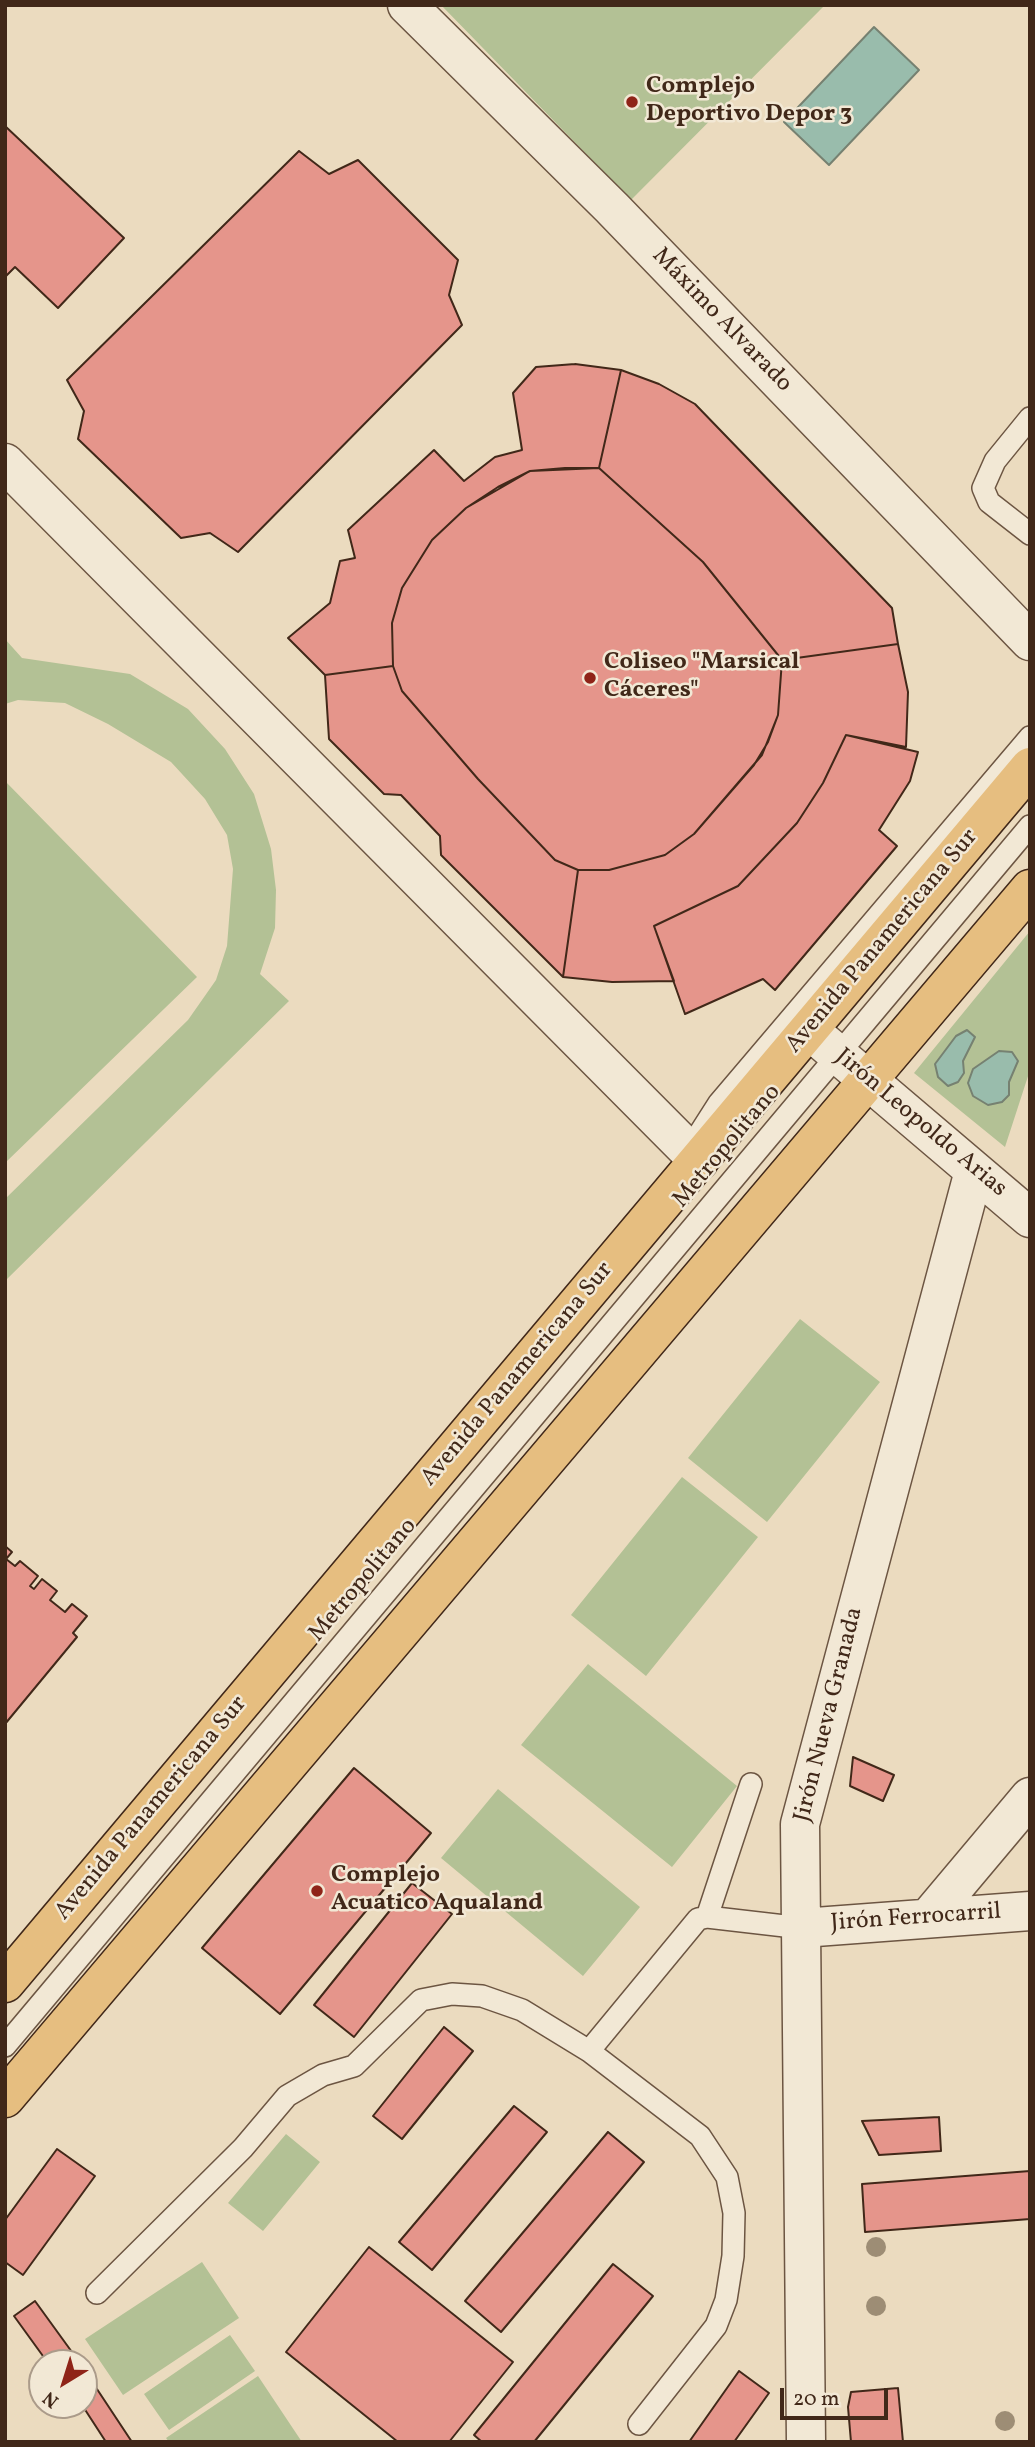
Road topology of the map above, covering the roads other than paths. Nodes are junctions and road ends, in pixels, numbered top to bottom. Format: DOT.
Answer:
graph roads {
  1 [pos="407,5"];
  2 [pos="1030,418"];
  3 [pos="5,463"];
  4 [pos="1030,534"];
  5 [pos="1030,641"];
  6 [pos="1030,737"];
  7 [pos="1030,767"];
  8 [pos="1030,826"];
  9 [pos="1030,889"];
  10 [pos="809,1031"];
  11 [pos="853,1068"];
  12 [pos="693,1156"];
  13 [pos="974,1171"];
  14 [pos="1030,1218"];
  15 [pos="751,1784"];
  16 [pos="1030,1797"];
  17 [pos="1030,1911"];
  18 [pos="930,1916"];
  19 [pos="707,1917"];
  20 [pos="802,1928"];
  21 [pos="5,1983"];
  22 [pos="5,2046"];
  23 [pos="589,2051"];
  24 [pos="5,2098"];
  25 [pos="97,2293"];
  26 [pos="639,2424"];
  27 [pos="806,2442"];
  1 -- 5 [label="street, Máximo Alvarado"];
  2 -- 4 [label="lane"];
  3 -- 12 [label="street"];
  6 -- 12 [label="lane"];
  7 -- 10 [label="main road, Avenida Panamericana Sur"];
  8 -- 11 [label="lane, Metropolitano"];
  9 -- 11 [label="main road"];
  10 -- 11 [label="street, Jirón Leopoldo Arias"];
  10 -- 12 [label="main road, Avenida Panamericana Sur"];
  11 -- 13 [label="street, Jirón Leopoldo Arias"];
  11 -- 22 [label="lane, Metropolitano"];
  11 -- 24 [label="main road"];
  12 -- 21 [label="main road, Avenida Panamericana Sur"];
  13 -- 14 [label="street, Jirón Leopoldo Arias"];
  13 -- 20 [label="street, Jirón Nueva Granada"];
  15 -- 19 [label="lane"];
  16 -- 18 [label="street"];
  17 -- 18 [label="street, Jirón Ferrocarril"];
  18 -- 20 [label="street, Jirón Ferrocarril"];
  19 -- 20 [label="lane"];
  19 -- 23 [label="lane"];
  20 -- 27 [label="street, Jirón Nueva Granada"];
  23 -- 25 [label="lane"];
  23 -- 26 [label="lane"];
}
